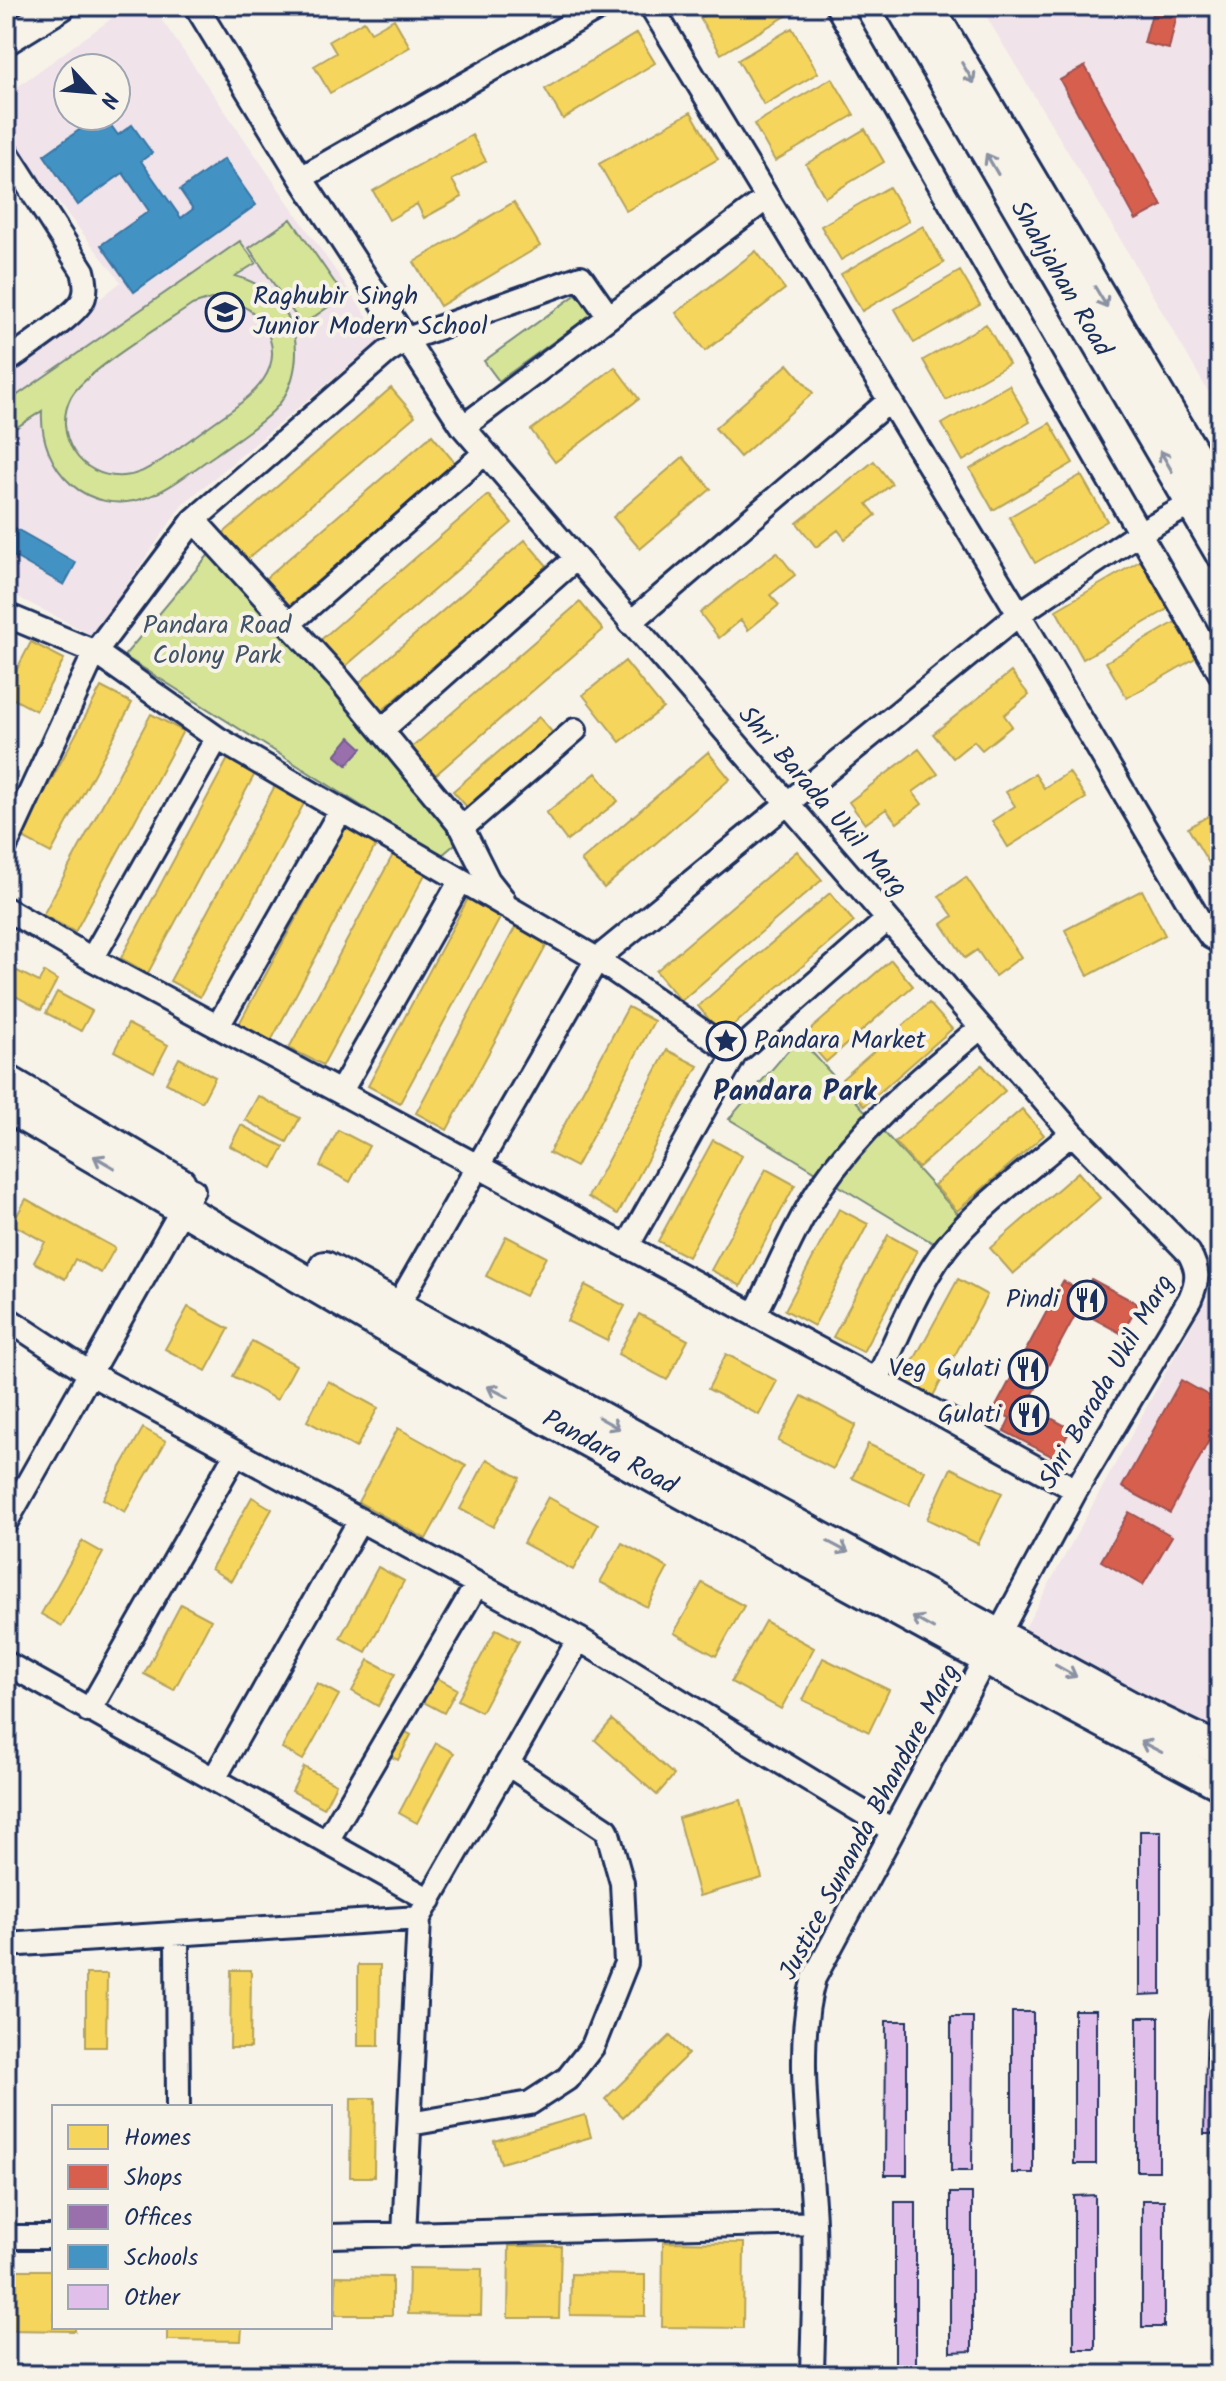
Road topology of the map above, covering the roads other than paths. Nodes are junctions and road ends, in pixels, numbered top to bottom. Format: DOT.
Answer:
graph roads {
  1 [pos="61,6"];
  2 [pos="196,6"];
  3 [pos="602,6"];
  4 [pos="651,6"];
  5 [pos="837,6"];
  6 [pos="901,6"];
  7 [pos="928,6"];
  8 [pos="6,40"];
  9 [pos="6,151"];
  10 [pos="301,178"];
  11 [pos="767,198"];
  12 [pos="609,317"];
  13 [pos="407,339"];
  14 [pos="6,362"];
  15 [pos="889,401"];
  16 [pos="463,427"];
  17 [pos="485,453"];
  18 [pos="1206,501"];
  19 [pos="194,520"];
  20 [pos="1139,533"];
  21 [pos="1220,552"];
  22 [pos="575,559"];
  23 [pos="1019,614"];
  24 [pos="6,615"];
  25 [pos="290,623"];
  26 [pos="630,623"];
  27 [pos="95,652"];
  28 [pos="1220,673"];
  29 [pos="382,730"];
  30 [pos="575,730"];
  31 [pos="217,738"];
  32 [pos="785,802"];
  33 [pos="341,810"];
  34 [pos="481,812"];
  35 [pos="462,828"];
  36 [pos="6,845"];
  37 [pos="461,880"];
  38 [pos="488,880"];
  39 [pos="6,909"];
  40 [pos="511,909"];
  41 [pos="887,920"];
  42 [pos="1220,942"];
  43 [pos="92,959"];
  44 [pos="597,959"];
  45 [pos="218,1026"];
  46 [pos="980,1028"];
  47 [pos="735,1054"];
  48 [pos="6,1080"];
  49 [pos="341,1091"];
  50 [pos="6,1106"];
  51 [pos="1072,1133"];
  52 [pos="478,1164"];
  53 [pos="188,1199"];
  54 [pos="628,1245"];
  55 [pos="397,1307"];
  56 [pos="755,1314"];
  57 [pos="6,1318"];
  58 [pos="91,1374"];
  59 [pos="877,1380"];
  60 [pos="236,1453"];
  61 [pos="1076,1490"];
  62 [pos="360,1520"];
  63 [pos="6,1522"];
  64 [pos="477,1584"];
  65 [pos="579,1639"];
  66 [pos="994,1647"];
  67 [pos="6,1663"];
  68 [pos="89,1711"];
  69 [pos="1220,1750"];
  70 [pos="509,1765"];
  71 [pos="214,1779"];
  72 [pos="1220,1784"];
  73 [pos="892,1830"];
  74 [pos="327,1841"];
  75 [pos="425,1909"];
  76 [pos="177,1934"];
  77 [pos="6,1945"];
  78 [pos="178,2105"];
  79 [pos="410,2124"];
  80 [pos="814,2223"];
  81 [pos="332,2236"];
  82 [pos="404,2236"];
  83 [pos="6,2237"];
  84 [pos="52,2237"];
  85 [pos="812,2375"];
  1 -- 8 [label="street"];
  2 -- 10 [label="street, Shri Barada Ukil Marg"];
  3 -- 10 [label="street"];
  4 -- 11 [label="street"];
  5 -- 20 [label="street"];
  18 -- 6 [label="main road, Shahjahan Road, one-way"];
  7 -- 18 [label="main road, Shahjahan Road, one-way"];
  9 -- 14 [label="street"];
  10 -- 13 [label="street, Shri Barada Ukil Marg"];
  11 -- 12 [label="street"];
  11 -- 15 [label="street"];
  12 -- 13 [label="street"];
  12 -- 16 [label="street"];
  13 -- 16 [label="street, Shri Barada Ukil Marg"];
  13 -- 19 [label="street"];
  15 -- 23 [label="street"];
  15 -- 26 [label="street"];
  16 -- 17 [label="street, Shri Barada Ukil Marg"];
  17 -- 22 [label="street, Shri Barada Ukil Marg"];
  17 -- 25 [label="street"];
  18 -- 20 [label="street"];
  18 -- 21 [label="main road, Shahjahan Road"];
  19 -- 25 [label="street"];
  19 -- 27 [label="street"];
  20 -- 23 [label="street"];
  20 -- 28 [label="street"];
  22 -- 26 [label="street, Shri Barada Ukil Marg"];
  22 -- 29 [label="street"];
  23 -- 32 [label="street"];
  23 -- 42 [label="street"];
  24 -- 27 [label="street"];
  25 -- 29 [label="street"];
  26 -- 32 [label="street, Shri Barada Ukil Marg"];
  27 -- 31 [label="street"];
  27 -- 36 [label="street"];
  29 -- 35 [label="street"];
  30 -- 34 [label="street"];
  31 -- 33 [label="street"];
  31 -- 43 [label="street"];
  32 -- 41 [label="street, Shri Barada Ukil Marg"];
  32 -- 44 [label="street"];
  33 -- 37 [label="street"];
  33 -- 45 [label="street"];
  34 -- 35 [label="street"];
  34 -- 38 [label="street"];
  35 -- 38 [label="street"];
  37 -- 40 [label="street"];
  37 -- 49 [label="street"];
  38 -- 40 [label="street"];
  39 -- 43 [label="street"];
  40 -- 44 [label="street"];
  41 -- 46 [label="street, Shri Barada Ukil Marg"];
  41 -- 47 [label="street"];
  43 -- 45 [label="street"];
  44 -- 47 [label="street"];
  44 -- 52 [label="street"];
  45 -- 49 [label="street"];
  46 -- 51 [label="street, Shri Barada Ukil Marg"];
  46 -- 56 [label="street"];
  47 -- 54 [label="street"];
  48 -- 53 [label="main road, Pandara Road"];
  49 -- 52 [label="street"];
  53 -- 50 [label="main road, Pandara Road, one-way"];
  51 -- 59 [label="street"];
  51 -- 61 [label="street, Shri Barada Ukil Marg"];
  52 -- 54 [label="street"];
  52 -- 55 [label="street"];
  53 -- 55 [label="main road, Pandara Road"];
  53 -- 58 [label="street"];
  66 -- 53 [label="main road, Pandara Road, one-way"];
  54 -- 56 [label="street"];
  55 -- 66 [label="main road, Pandara Road, one-way"];
  56 -- 59 [label="street"];
  57 -- 58 [label="street"];
  58 -- 60 [label="street"];
  58 -- 63 [label="street"];
  59 -- 61 [label="street"];
  60 -- 62 [label="street"];
  60 -- 68 [label="street"];
  61 -- 66 [label="street, Shri Barada Ukil Marg"];
  62 -- 64 [label="street"];
  62 -- 71 [label="street"];
  64 -- 65 [label="street"];
  64 -- 74 [label="street"];
  65 -- 70 [label="street"];
  65 -- 73 [label="street"];
  66 -- 69 [label="main road, Pandara Road, one-way"];
  72 -- 66 [label="main road, Pandara Road, one-way"];
  66 -- 73 [label="street, Justice Sunanda Bhandare Marg"];
  67 -- 68 [label="street"];
  68 -- 71 [label="street"];
  70 -- 75 [label="street"];
  70 -- 79 [label="street"];
  71 -- 74 [label="street"];
  73 -- 80 [label="street, Justice Sunanda Bhandare Marg"];
  74 -- 75 [label="street"];
  75 -- 76 [label="street"];
  75 -- 79 [label="street"];
  76 -- 77 [label="street"];
  76 -- 78 [label="street"];
  79 -- 82 [label="street"];
  80 -- 82 [label="street"];
  80 -- 85 [label="street, Justice Sunanda Bhandare Marg"];
  81 -- 82 [label="street"];
  83 -- 84 [label="street"];
}
